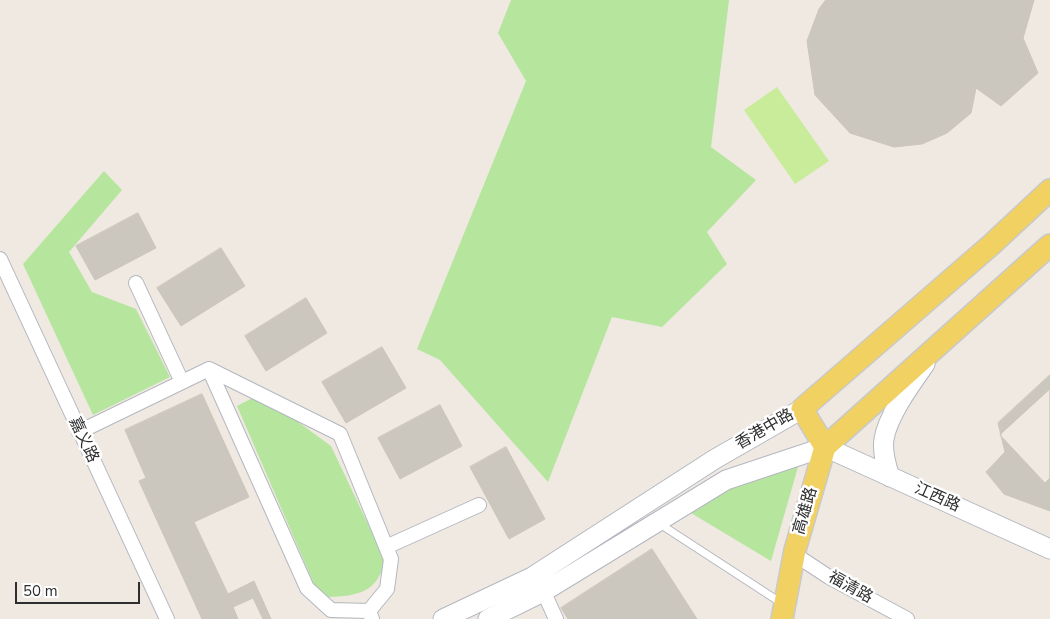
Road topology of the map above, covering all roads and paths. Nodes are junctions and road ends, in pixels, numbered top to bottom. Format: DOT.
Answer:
graph roads {
  1 [pos="1050,190"];
  2 [pos="1050,245"];
  3 [pos="0,259"];
  4 [pos="136,283"];
  5 [pos="934,350"];
  6 [pos="209,369"];
  7 [pos="182,382"];
  8 [pos="802,409"];
  9 [pos="79,432"];
  10 [pos="825,447"];
  11 [pos="890,477"];
  12 [pos="479,505"];
  13 [pos="657,522"];
  14 [pos="386,547"];
  15 [pos="1050,549"];
  16 [pos="794,554"];
  17 [pos="536,574"];
  18 [pos="543,592"];
  19 [pos="783,612"];
  20 [pos="370,615"];
  21 [pos="167,619"];
  22 [pos="443,619"];
  23 [pos="488,619"];
  24 [pos="556,619"];
  25 [pos="907,619"];
  1 -- 8 [label="main road, 香港中路"];
  2 -- 5 [label="main road, 香港中路"];
  3 -- 9 [label="street, 嘉义路"];
  4 -- 7 [label="street"];
  5 -- 10 [label="main road, 香港中路"];
  5 -- 11 [label="main road"];
  6 -- 7 [label="street"];
  6 -- 14 [label="street"];
  6 -- 20 [label="street"];
  7 -- 9 [label="street"];
  8 -- 10 [label="main road"];
  8 -- 17 [label="main road, 香港中路"];
  9 -- 21 [label="street, 嘉义路"];
  10 -- 11 [label="main road, 江西路"];
  10 -- 13 [label="main road, 香港中路"];
  10 -- 16 [label="main road, 高雄路"];
  11 -- 15 [label="main road, 江西路"];
  12 -- 14 [label="street"];
  13 -- 18 [label="main road, 香港中路"];
  13 -- 19 [label="lane"];
  14 -- 20 [label="street"];
  16 -- 19 [label="main road, 高雄路"];
  16 -- 25 [label="street, 福清路"];
  17 -- 18 [label="street"];
  17 -- 22 [label="main road, 香港中路"];
  18 -- 23 [label="main road, 香港中路"];
  18 -- 24 [label="street"];
}
